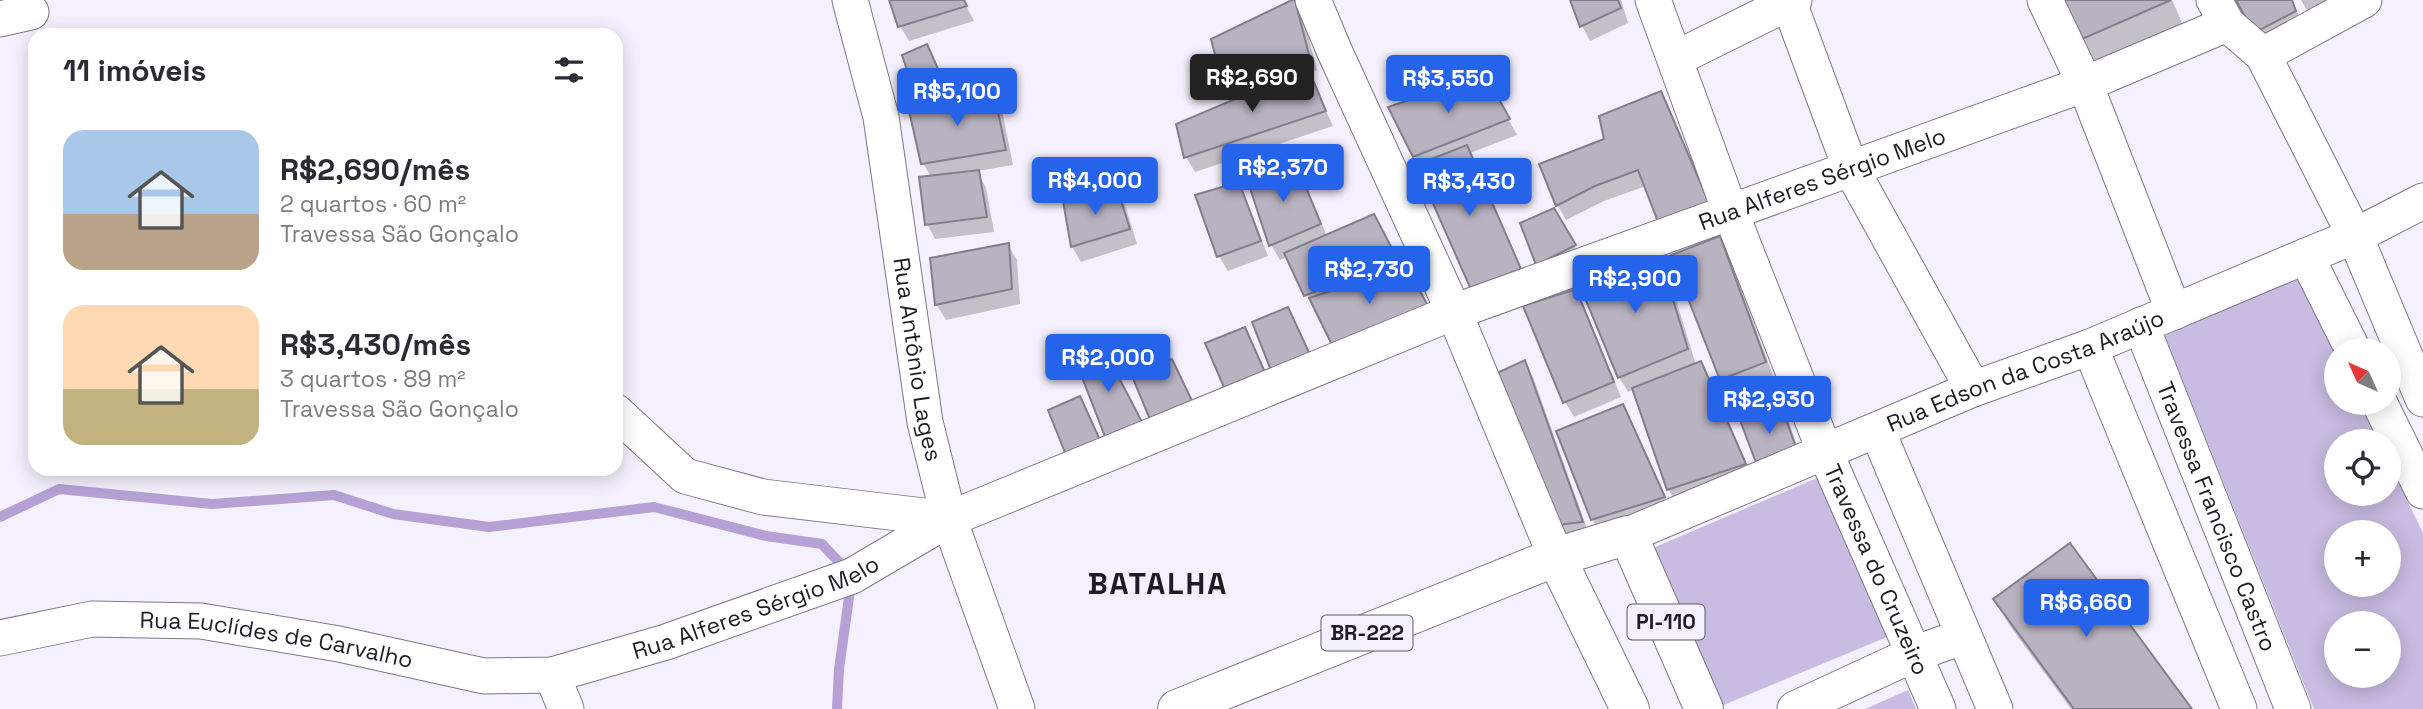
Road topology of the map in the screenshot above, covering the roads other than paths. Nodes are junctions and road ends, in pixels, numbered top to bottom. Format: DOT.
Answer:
graph roads {
  1 [pos="850,0"];
  2 [pos="1313,0"];
  3 [pos="1653,0"];
  4 [pos="2045,0"];
  5 [pos="2364,0"];
  6 [pos="1790,1"];
  7 [pos="2220,12"];
  8 [pos="2263,55"];
  9 [pos="1675,59"];
  10 [pos="2085,84"];
  11 [pos="1850,167"];
  12 [pos="2423,201"];
  13 [pos="1730,211"];
  14 [pos="2355,236"];
  15 [pos="2306,256"];
  16 [pos="1454,312"];
  17 [pos="2174,312"];
  18 [pos="2141,325"];
  19 [pos="2347,338"];
  20 [pos="2091,347"];
  21 [pos="1973,389"];
  22 [pos="2423,399"];
  23 [pos="2385,415"];
  24 [pos="623,418"];
  25 [pos="1877,430"];
  26 [pos="1825,452"];
  27 [pos="2423,491"];
  28 [pos="949,519"];
  29 [pos="1628,535"];
  30 [pos="1556,557"];
  31 [pos="1964,636"];
  32 [pos="0,638"];
  33 [pos="1914,654"];
  34 [pos="552,675"];
  35 [pos="566,709"];
  36 [pos="1017,709"];
  37 [pos="1177,709"];
  38 [pos="1630,709"];
  39 [pos="1704,709"];
  40 [pos="1795,709"];
  41 [pos="1938,709"];
  42 [pos="1995,709"];
  43 [pos="2239,709"];
  44 [pos="2293,709"];
  1 -- 28 [label="street, Rua Antônio Lages"];
  2 -- 16 [label="street"];
  3 -- 9 [label="street, Travessa do Cruzeiro"];
  4 -- 10 [label="street"];
  5 -- 8 [label="street"];
  6 -- 9 [label="street"];
  6 -- 11 [label="street"];
  7 -- 8 [label="street"];
  7 -- 10 [label="street, Rua Alferes Sérgio Melo"];
  8 -- 14 [label="street"];
  9 -- 13 [label="street, Travessa do Cruzeiro"];
  10 -- 11 [label="street, Rua Alferes Sérgio Melo"];
  10 -- 17 [label="street"];
  11 -- 13 [label="street, Rua Alferes Sérgio Melo"];
  11 -- 21 [label="street"];
  12 -- 14 [label="street, Rua Edson da Costa Araújo"];
  13 -- 16 [label="street, Rua Alferes Sérgio Melo"];
  13 -- 26 [label="street, Travessa do Cruzeiro"];
  14 -- 15 [label="street, Rua Edson da Costa Araújo"];
  14 -- 22 [label="street"];
  15 -- 17 [label="street, Rua Edson da Costa Araújo"];
  15 -- 19 [label="street"];
  16 -- 28 [label="street, Rua Alferes Sérgio Melo"];
  16 -- 30 [label="street"];
  17 -- 18 [label="street, Rua Edson da Costa Araújo"];
  18 -- 20 [label="street, Rua Edson da Costa Araújo"];
  18 -- 44 [label="street, Travessa Francisco Castro"];
  20 -- 21 [label="street, Rua Edson da Costa Araújo"];
  20 -- 43 [label="street"];
  21 -- 25 [label="street, Rua Edson da Costa Araújo"];
  23 -- 27 [label="street"];
  24 -- 28 [label="street, Rua Alferes Sérgio Melo"];
  25 -- 26 [label="street, Rua Edson da Costa Araújo"];
  25 -- 31 [label="street"];
  26 -- 29 [label="street, Rua Edson da Costa Araújo"];
  26 -- 33 [label="street, Travessa do Cruzeiro"];
  28 -- 34 [label="street, Rua Alferes Sérgio Melo"];
  28 -- 36 [label="street, Rua Antônio Lages"];
  29 -- 30 [label="main road, BR-222"];
  29 -- 39 [label="main road, PI-110"];
  30 -- 37 [label="main road, BR-222"];
  30 -- 38 [label="main road, PI-110"];
  31 -- 33 [label="street"];
  31 -- 42 [label="street"];
  32 -- 34 [label="street, Rua Euclídes de Carvalho"];
  33 -- 40 [label="street"];
  33 -- 41 [label="street, Travessa do Cruzeiro"];
  34 -- 35 [label="street"];
}
